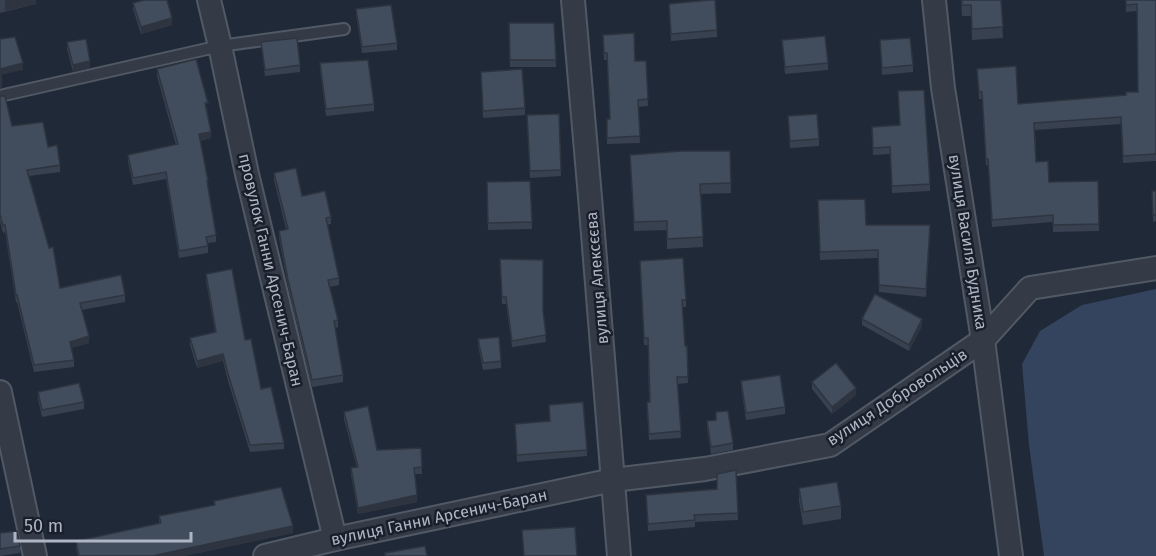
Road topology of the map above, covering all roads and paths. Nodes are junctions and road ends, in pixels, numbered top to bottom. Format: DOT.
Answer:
graph roads {
  1 [pos="209,0"];
  2 [pos="573,0"];
  3 [pos="934,0"];
  4 [pos="344,29"];
  5 [pos="220,46"];
  6 [pos="0,96"];
  7 [pos="1156,268"];
  8 [pos="983,340"];
  9 [pos="0,392"];
  10 [pos="613,480"];
  11 [pos="335,539"];
  12 [pos="35,556"];
  13 [pos="265,556"];
  14 [pos="619,556"];
  15 [pos="1011,556"];
  1 -- 5 [label="street, провулок Ганни Арсенич-Баран"];
  2 -- 10 [label="street, вулиця Алексєєва"];
  3 -- 8 [label="street, вулиця Василя Будника"];
  4 -- 5 [label="lane"];
  5 -- 6 [label="lane"];
  5 -- 11 [label="street, провулок Ганни Арсенич-Баран"];
  7 -- 8 [label="street, вулиця Добровольців"];
  8 -- 10 [label="street, вулиця Добровольців"];
  8 -- 15 [label="street, вулиця Василя Будника"];
  9 -- 12 [label="street"];
  10 -- 11 [label="street, вулиця Ганни Арсенич-Баран"];
  10 -- 14 [label="street, вулиця Алексєєва"];
  11 -- 13 [label="street, вулиця Ганни Арсенич-Баран"];
}
